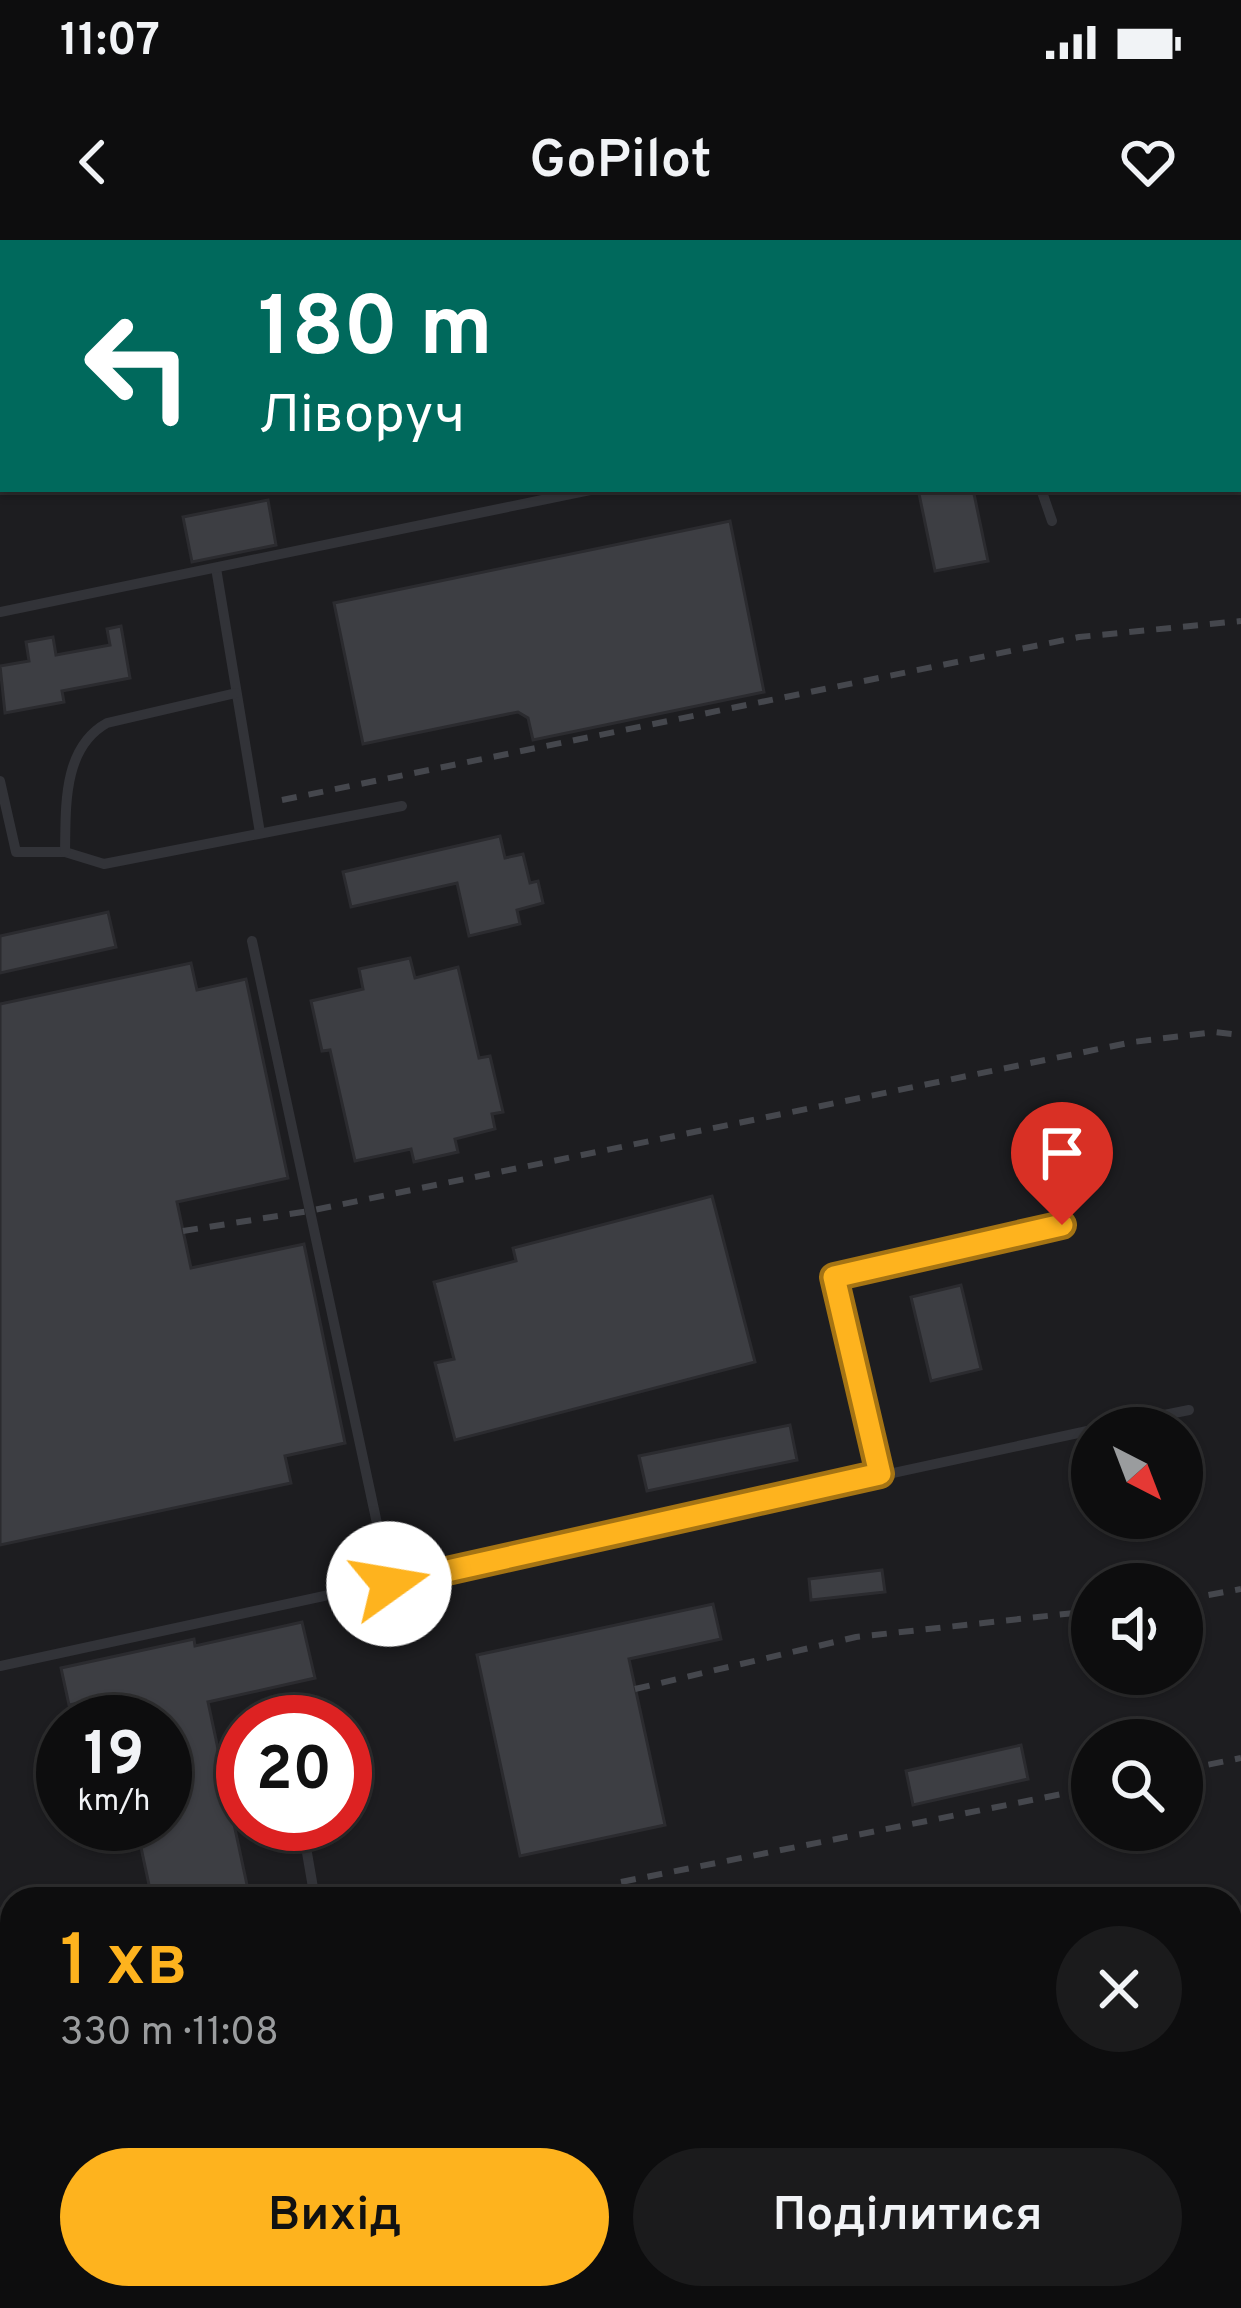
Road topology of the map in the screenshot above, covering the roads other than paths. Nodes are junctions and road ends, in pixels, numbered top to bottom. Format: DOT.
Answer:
graph roads {
  1 [pos="581,492"];
  2 [pos="1042,492"];
  3 [pos="1052,521"];
  4 [pos="216,568"];
  5 [pos="0,612"];
  6 [pos="236,693"];
  7 [pos="0,781"];
  8 [pos="403,806"];
  9 [pos="260,833"];
  10 [pos="65,852"];
  11 [pos="251,941"];
  12 [pos="1062,1225"];
  13 [pos="1071,1434"];
  14 [pos="880,1474"];
  15 [pos="389,1584"];
  16 [pos="0,1666"];
  17 [pos="307,1851"];
  18 [pos="313,1887"];
  1 -- 4 [label="lane"];
  2 -- 3 [label="lane"];
  4 -- 5 [label="lane"];
  4 -- 6 [label="lane"];
  6 -- 9 [label="lane"];
  6 -- 10 [label="lane"];
  7 -- 10 [label="lane"];
  8 -- 9 [label="lane"];
  9 -- 10 [label="lane"];
  11 -- 15 [label="lane"];
  12 -- 14 [label="lane"];
  13 -- 14 [label="lane"];
  14 -- 15 [label="lane"];
  15 -- 16 [label="lane"];
  17 -- 18 [label="lane"];
}
